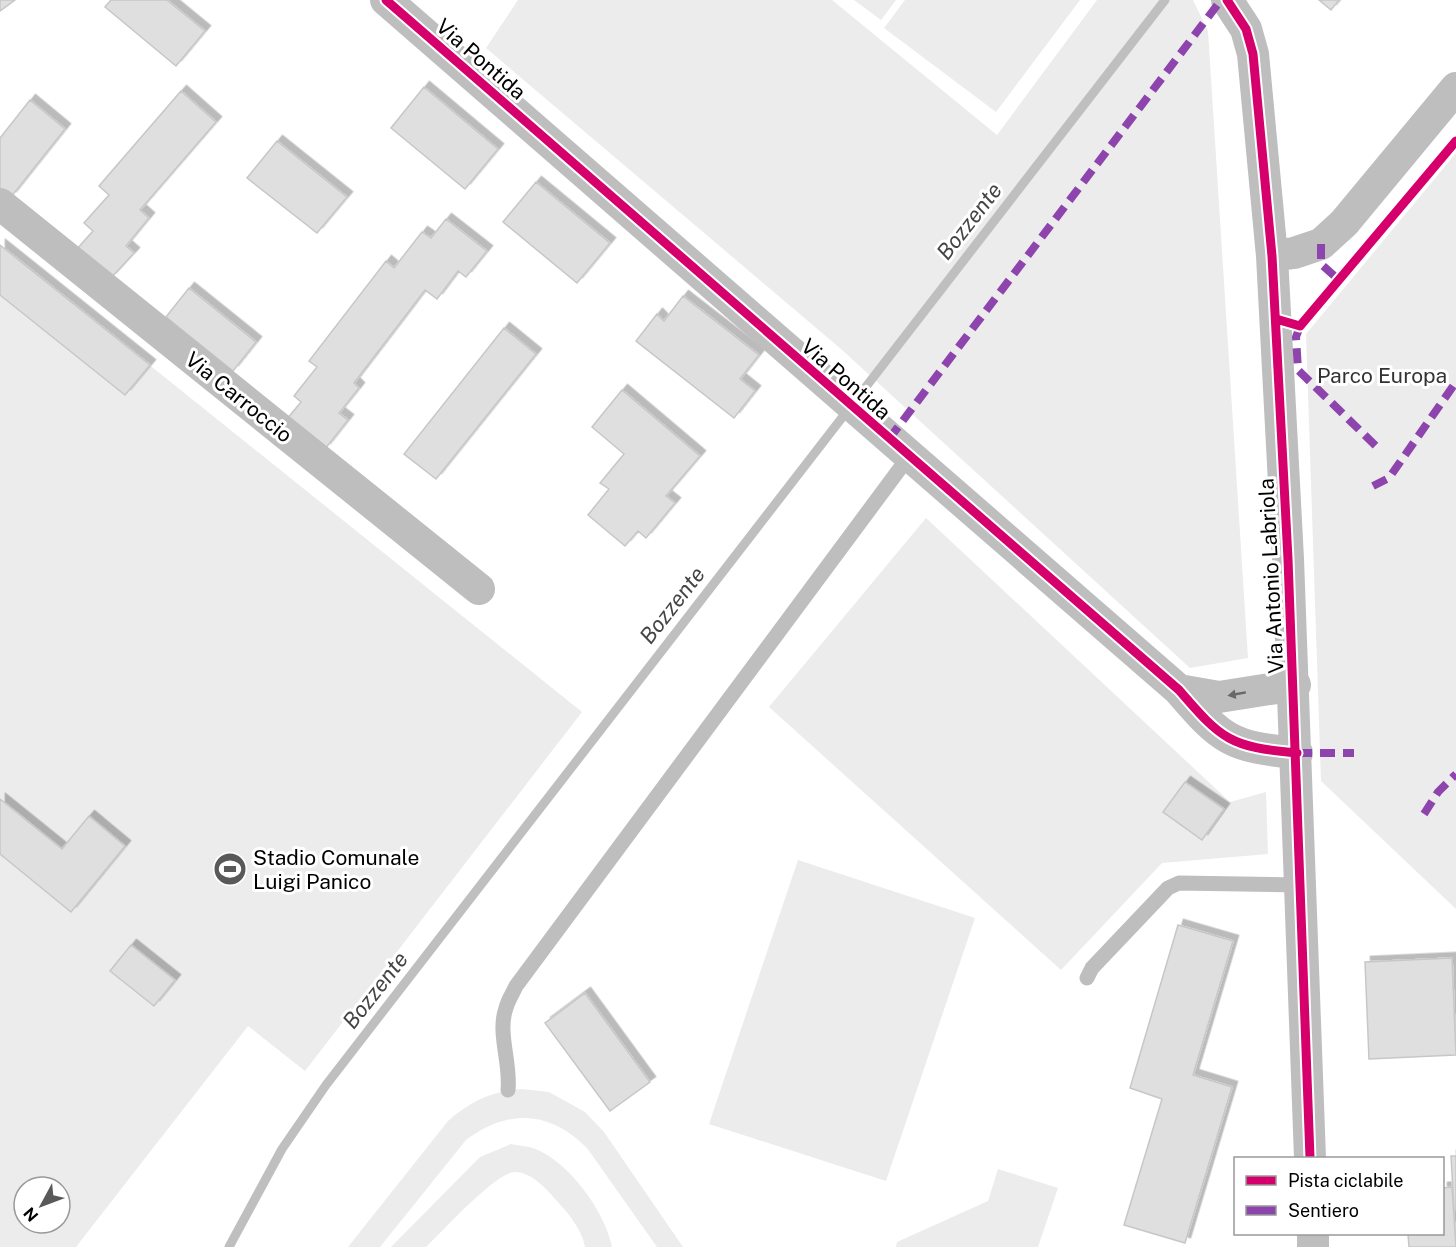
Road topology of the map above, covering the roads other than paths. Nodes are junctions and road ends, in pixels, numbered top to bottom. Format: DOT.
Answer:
graph roads {
  1 [pos="386,0"];
  2 [pos="1227,0"];
  3 [pos="1456,88"];
  4 [pos="0,204"];
  5 [pos="1272,256"];
  6 [pos="910,455"];
  7 [pos="479,589"];
  8 [pos="1295,685"];
  9 [pos="1179,690"];
  10 [pos="1297,753"];
  11 [pos="1302,885"];
  12 [pos="1087,978"];
  13 [pos="508,1089"];
  14 [pos="1310,1157"];
  1 -- 6 [label="street, Via Pontida"];
  2 -- 5 [label="street, Via Antonio Labriola"];
  3 -- 5 [label="street"];
  4 -- 7 [label="street, Via Carroccio"];
  5 -- 8 [label="street, Via Antonio Labriola"];
  6 -- 9 [label="street, Via Pontida"];
  6 -- 13 [label="lane"];
  8 -- 9 [label="street, one-way"];
  8 -- 10 [label="street, Via Antonio Labriola"];
  9 -- 10 [label="street, Via Pontida"];
  10 -- 11 [label="street, Via Antonio Labriola"];
  11 -- 12 [label="lane"];
  11 -- 14 [label="street, Via Antonio Labriola"];
}
